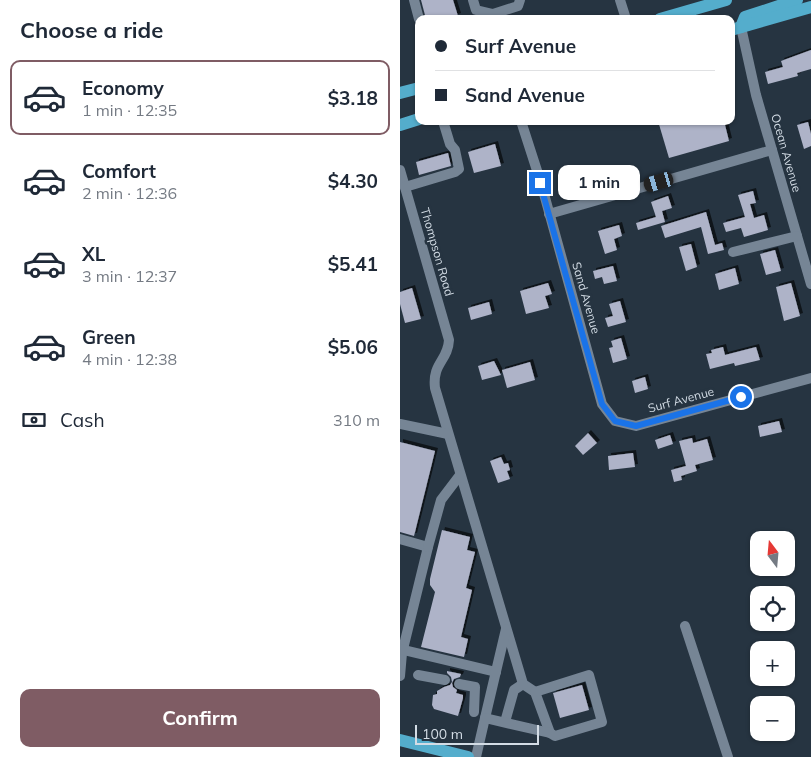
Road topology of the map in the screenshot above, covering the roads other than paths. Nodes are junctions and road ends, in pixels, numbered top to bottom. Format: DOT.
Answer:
graph roads {
  1 [pos="414,0"];
  2 [pos="473,0"];
  3 [pos="520,0"];
  4 [pos="620,0"];
  5 [pos="726,0"];
  6 [pos="797,0"];
  7 [pos="811,7"];
  8 [pos="418,15"];
  9 [pos="489,15"];
  10 [pos="498,15"];
  11 [pos="625,15"];
  12 [pos="674,15"];
  13 [pos="736,28"];
  14 [pos="415,89"];
  15 [pos="400,93"];
  16 [pos="415,120"];
  17 [pos="400,124"];
  18 [pos="444,125"];
  19 [pos="522,125"];
  20 [pos="772,150"];
  21 [pos="400,170"];
  22 [pos="405,187"];
  23 [pos="405,206"];
  24 [pos="550,214"];
  25 [pos="797,236"];
  26 [pos="733,252"];
  27 [pos="811,284"];
  28 [pos="811,378"];
  29 [pos="615,421"];
  30 [pos="400,424"];
  31 [pos="448,434"];
  32 [pos="460,475"];
  33 [pos="400,540"];
  34 [pos="428,547"];
  35 [pos="685,626"];
  36 [pos="507,628"];
  37 [pos="401,650"];
  38 [pos="496,672"];
  39 [pos="400,676"];
  40 [pos="418,676"];
  41 [pos="445,680"];
  42 [pos="458,684"];
  43 [pos="523,684"];
  44 [pos="535,692"];
  45 [pos="474,712"];
  46 [pos="485,718"];
  47 [pos="505,722"];
  48 [pos="550,733"];
  49 [pos="400,740"];
  50 [pos="468,757"];
  51 [pos="476,757"];
  52 [pos="728,757"];
  1 -- 8 [label="street"];
  2 -- 9 [label="street"];
  3 -- 10 [label="street"];
  4 -- 11 [label="street"];
  5 -- 12 [label="main road"];
  6 -- 13 [label="main road"];
  7 -- 13 [label="main road"];
  13 -- 20 [label="street, Ocean Avenue"];
  14 -- 15 [label="main road"];
  16 -- 17 [label="main road"];
  18 -- 22 [label="street"];
  19 -- 24 [label="street, Sand Avenue"];
  20 -- 24 [label="street"];
  20 -- 25 [label="street, Ocean Avenue"];
  21 -- 22 [label="street, Thompson Road"];
  22 -- 23 [label="street, Thompson Road"];
  23 -- 31 [label="street, Thompson Road"];
  24 -- 29 [label="street, Sand Avenue"];
  25 -- 26 [label="street"];
  25 -- 27 [label="street, Ocean Avenue"];
  28 -- 29 [label="street, Surf Avenue"];
  30 -- 31 [label="street"];
  31 -- 32 [label="street"];
  32 -- 34 [label="street"];
  32 -- 36 [label="street"];
  33 -- 34 [label="street"];
  34 -- 37 [label="street"];
  35 -- 52 [label="street"];
  36 -- 38 [label="street"];
  36 -- 43 [label="street"];
  37 -- 38 [label="street"];
  37 -- 39 [label="street"];
  38 -- 46 [label="street"];
  40 -- 41 [label="street"];
  42 -- 45 [label="street"];
  43 -- 44 [label="street"];
  43 -- 47 [label="street"];
  44 -- 48 [label="street"];
  44 -- 48 [label="street"];
  46 -- 47 [label="street"];
  46 -- 51 [label="street"];
  47 -- 48 [label="street"];
  49 -- 50 [label="main road"];
}
